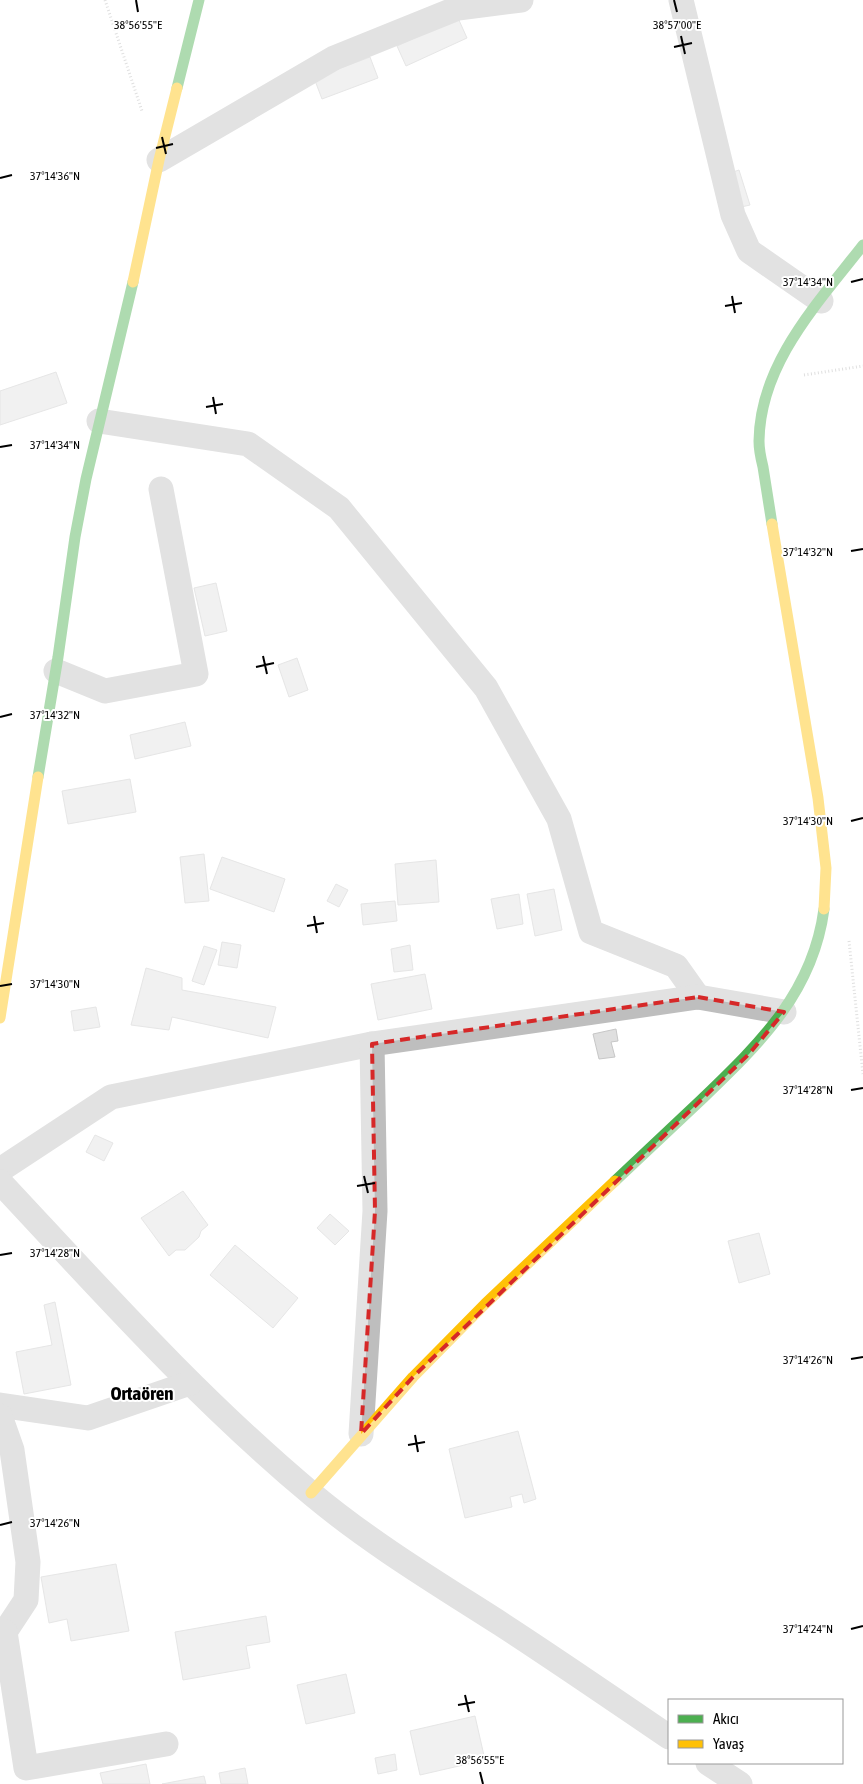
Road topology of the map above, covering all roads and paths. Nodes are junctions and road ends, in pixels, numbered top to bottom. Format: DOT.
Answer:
graph roads {
  1 [pos="105,0"];
  2 [pos="198,0"];
  3 [pos="521,0"];
  4 [pos="681,0"];
  5 [pos="143,114"];
  6 [pos="159,160"];
  7 [pos="863,245"];
  8 [pos="821,301"];
  9 [pos="863,366"];
  10 [pos="772,378"];
  11 [pos="99,421"];
  12 [pos="162,489"];
  13 [pos="56,671"];
  14 [pos="849,940"];
  15 [pos="698,996"];
  16 [pos="784,1012"];
  17 [pos="0,1018"];
  18 [pos="372,1044"];
  19 [pos="863,1074"];
  20 [pos="0,1170"];
  21 [pos="0,1182"];
  22 [pos="190,1383"];
  23 [pos="0,1405"];
  24 [pos="0,1416"];
  25 [pos="361,1434"];
  26 [pos="311,1493"];
  27 [pos="3,1632"];
  28 [pos="668,1736"];
  29 [pos="166,1744"];
  30 [pos="710,1764"];
  31 [pos="740,1784"];
  1 -- 5 [label="path"];
  2 -- 6 [label="street"];
  3 -- 6 [label="street"];
  4 -- 8 [label="street"];
  6 -- 11 [label="street"];
  7 -- 8 [label="street"];
  8 -- 10 [label="street"];
  9 -- 10 [label="path"];
  10 -- 16 [label="street"];
  11 -- 13 [label="street"];
  11 -- 15 [label="street"];
  12 -- 13 [label="street"];
  13 -- 17 [label="street"];
  14 -- 19 [label="path"];
  15 -- 16 [label="street"];
  15 -- 18 [label="street"];
  16 -- 25 [label="street"];
  18 -- 20 [label="street"];
  18 -- 25 [label="street"];
  21 -- 22 [label="street"];
  22 -- 23 [label="street"];
  22 -- 26 [label="street"];
  24 -- 27 [label="street"];
  25 -- 26 [label="street"];
  26 -- 28 [label="street"];
  27 -- 29 [label="street"];
  30 -- 31 [label="street"];
}
